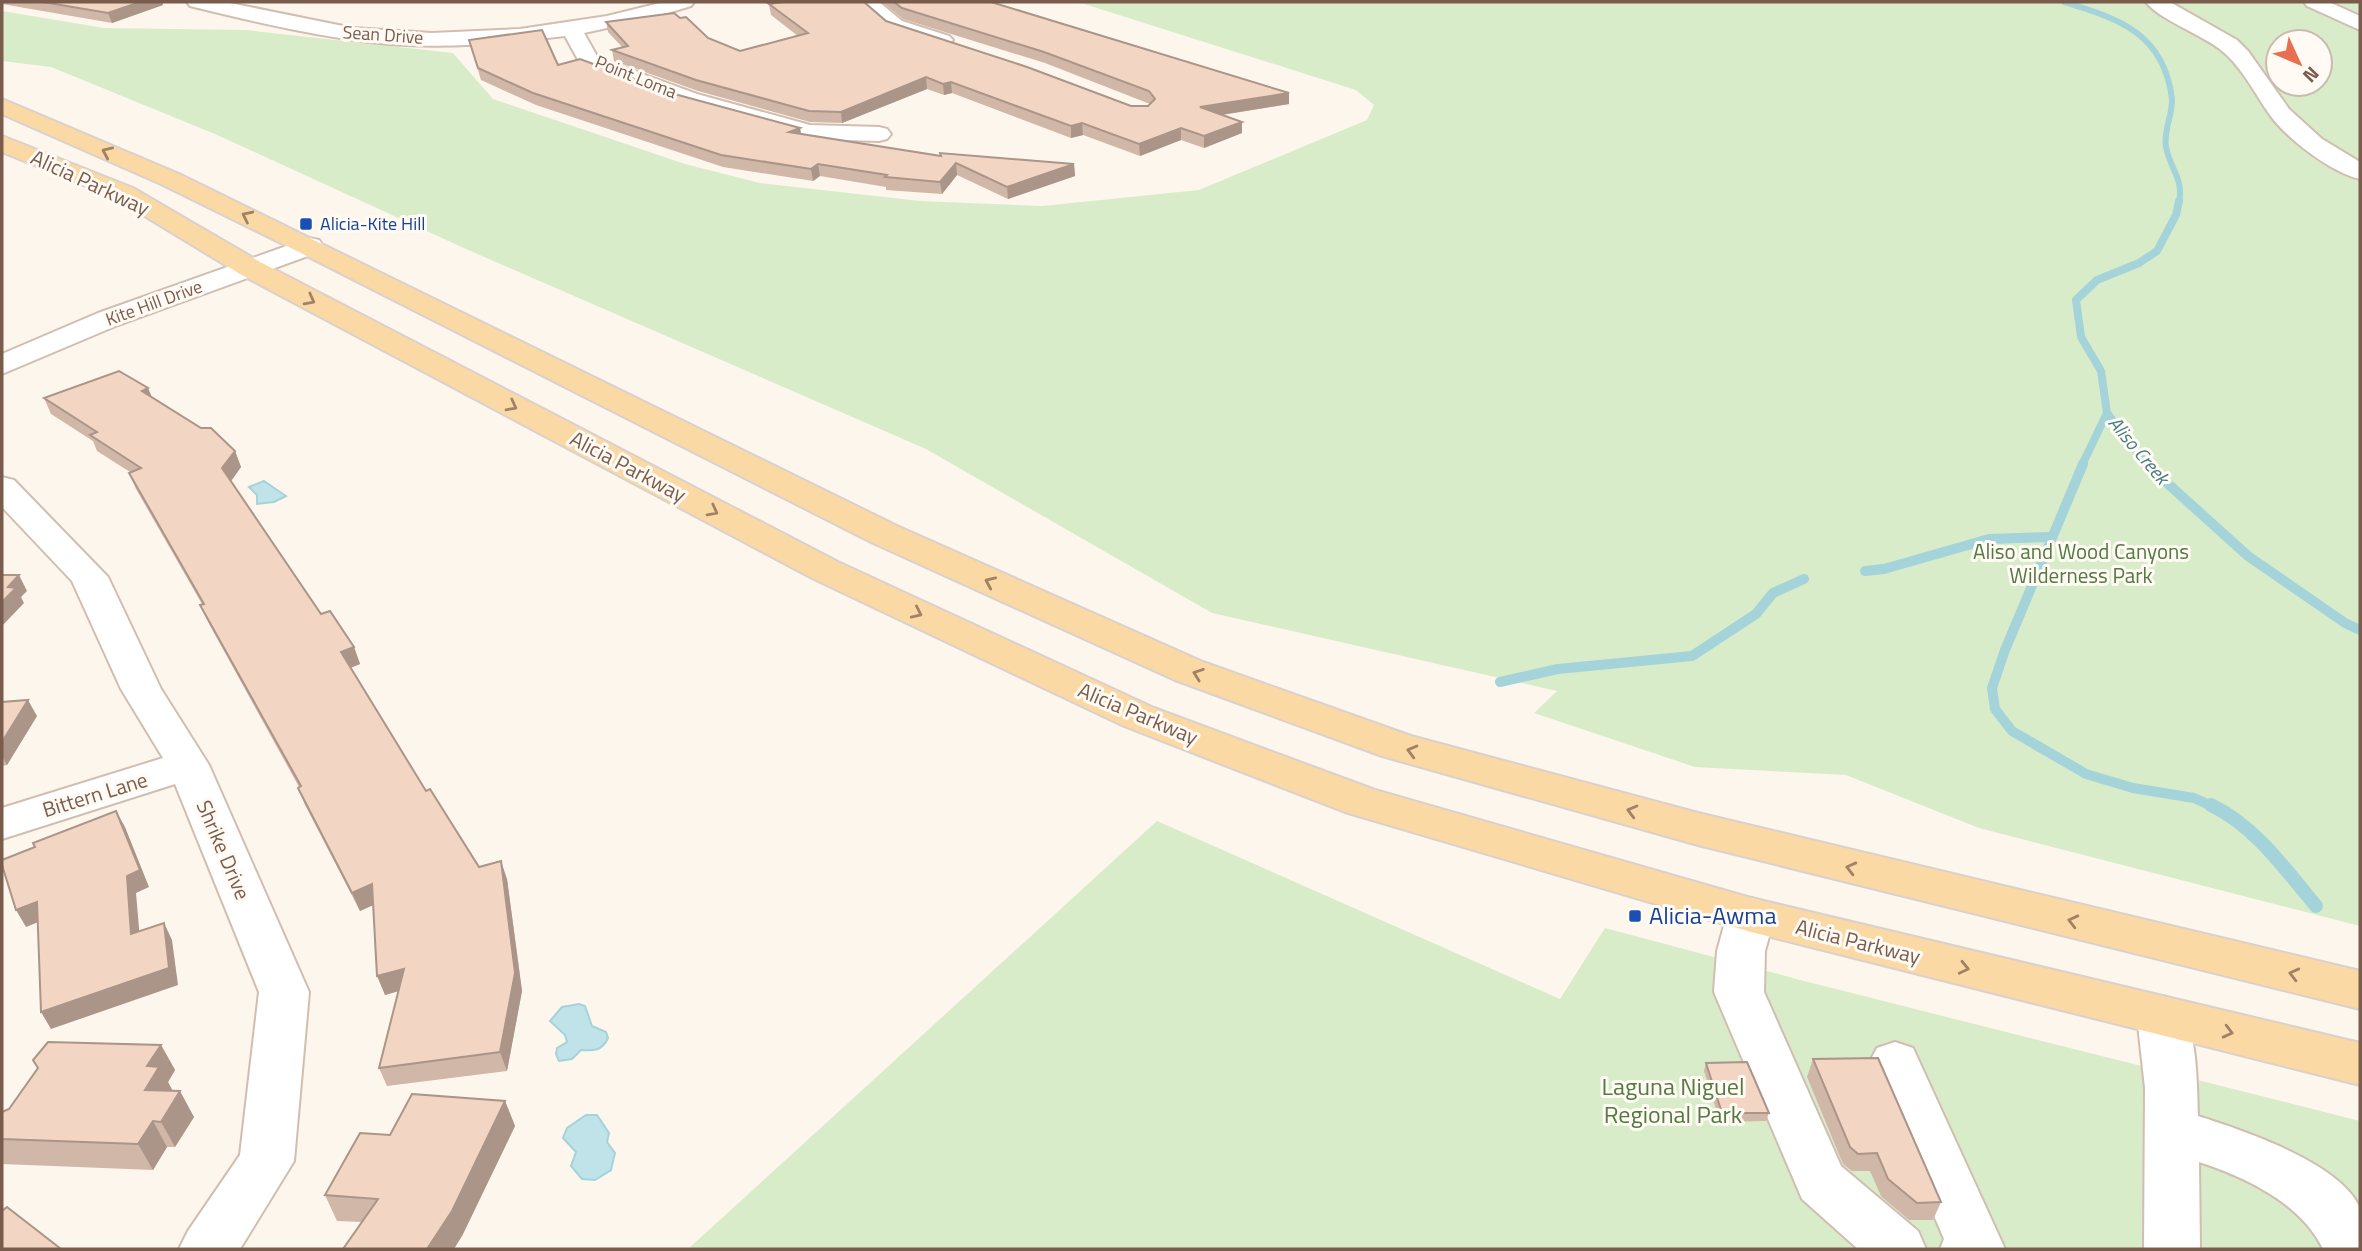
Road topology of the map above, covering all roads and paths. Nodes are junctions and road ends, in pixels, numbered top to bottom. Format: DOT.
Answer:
graph roads {
  1 [pos="197,2"];
  2 [pos="684,2"];
  3 [pos="867,2"];
  4 [pos="2156,2"];
  5 [pos="2314,2"];
  6 [pos="2360,24"];
  7 [pos="571,29"];
  8 [pos="959,46"];
  9 [pos="2,106"];
  10 [pos="879,134"];
  11 [pos="2,143"];
  12 [pos="2360,172"];
  13 [pos="309,246"];
  14 [pos="250,268"];
  15 [pos="2,365"];
  16 [pos="2,487"];
  17 [pos="188,765"];
  18 [pos="2,824"];
  19 [pos="1751,915"];
  20 [pos="2360,990"];
  21 [pos="2162,1016"];
  22 [pos="1895,1063"];
  23 [pos="2360,1064"];
  24 [pos="2172,1131"];
  25 [pos="208,1249"];
  26 [pos="1898,1249"];
  27 [pos="1968,1249"];
  28 [pos="2172,1249"];
  29 [pos="2352,1249"];
  1 -- 7 [label="street, Sean Drive"];
  2 -- 7 [label="street, Sean Drive"];
  3 -- 8 [label="street"];
  4 -- 12 [label="street"];
  5 -- 6 [label="street"];
  7 -- 10 [label="street, Point Loma"];
  13 -- 9 [label="main road, Alicia Parkway, one-way"];
  11 -- 14 [label="main road, Alicia Parkway"];
  13 -- 14 [label="street, Kite Hill Drive"];
  20 -- 13 [label="main road, Alicia Parkway, one-way"];
  14 -- 15 [label="street, Kite Hill Drive"];
  14 -- 19 [label="main road, Alicia Parkway, one-way"];
  16 -- 17 [label="street, Shrike Drive"];
  17 -- 18 [label="street, Bittern Lane"];
  17 -- 25 [label="street, Shrike Drive"];
  19 -- 21 [label="main road, Alicia Parkway, one-way"];
  19 -- 26 [label="street"];
  21 -- 23 [label="main road, Alicia Parkway, one-way"];
  21 -- 24 [label="street"];
  22 -- 27 [label="street"];
  24 -- 28 [label="street"];
  24 -- 29 [label="street"];
}
